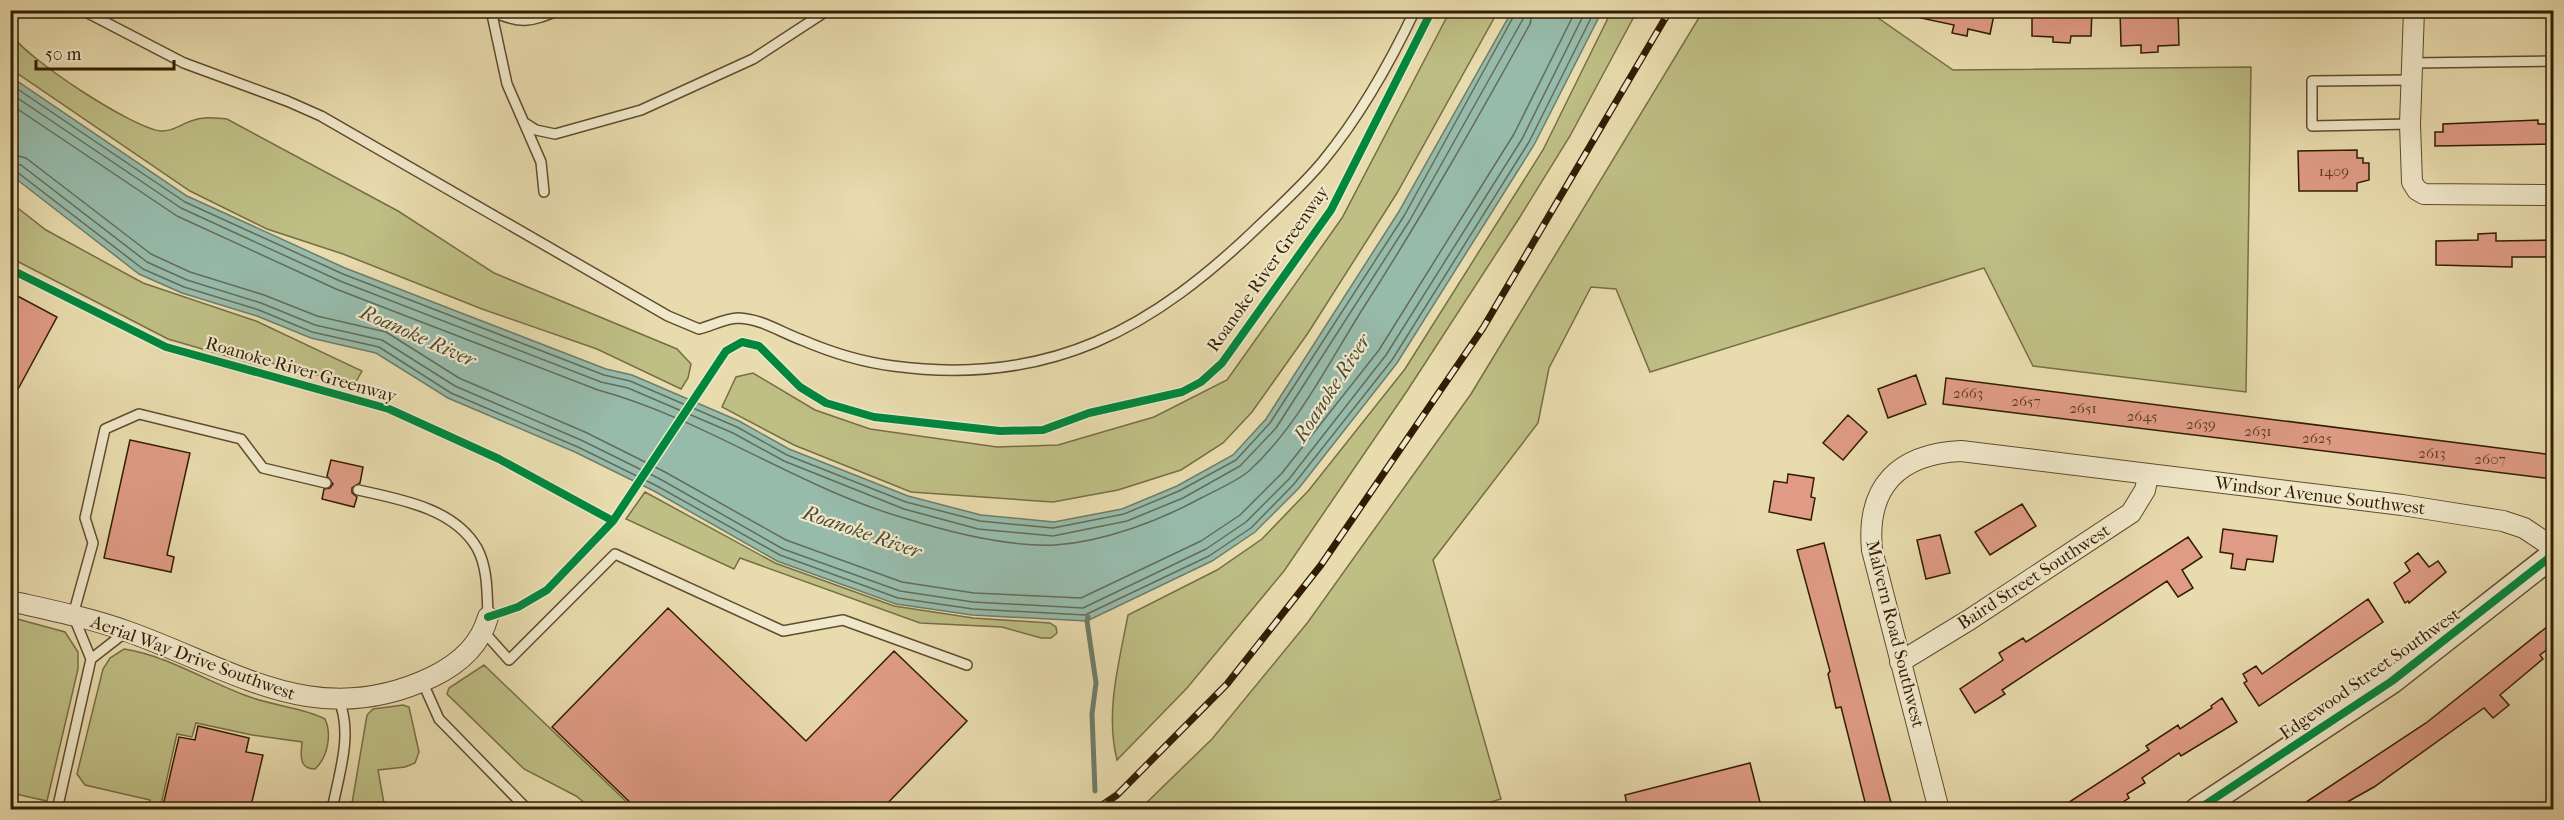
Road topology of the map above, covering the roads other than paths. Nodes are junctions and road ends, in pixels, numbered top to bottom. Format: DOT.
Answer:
graph roads {
  1 [pos="82,10"];
  2 [pos="560,10"];
  3 [pos="828,10"];
  4 [pos="1415,10"];
  5 [pos="2414,10"];
  6 [pos="491,11"];
  7 [pos="2553,61"];
  8 [pos="2412,71"];
  9 [pos="525,123"];
  10 [pos="2410,124"];
  11 [pos="544,192"];
  12 [pos="2553,195"];
  13 [pos="2078,467"];
  14 [pos="2148,476"];
  15 [pos="326,483"];
  16 [pos="358,490"];
  17 [pos="2553,548"];
  18 [pos="2553,554"];
  19 [pos="10,601"];
  20 [pos="73,615"];
  21 [pos="486,624"];
  22 [pos="127,631"];
  23 [pos="91,658"];
  24 [pos="1900,662"];
  25 [pos="967,665"];
  26 [pos="422,681"];
  27 [pos="339,700"];
  28 [pos="57,810"];
  29 [pos="332,810"];
  30 [pos="528,810"];
  31 [pos="1939,810"];
  32 [pos="2197,810"];
  1 -- 4 [label="lane"];
  2 -- 6 [label="lane"];
  3 -- 9 [label="lane"];
  5 -- 8 [label="street"];
  6 -- 9 [label="lane"];
  7 -- 8 [label="lane"];
  8 -- 10 [label="street"];
  8 -- 10 [label="lane"];
  9 -- 11 [label="lane"];
  10 -- 12 [label="street"];
  13 -- 14 [label="street, Windsor Avenue Southwest"];
  13 -- 24 [label="street, Malvern Road Southwest"];
  14 -- 17 [label="street, Windsor Avenue Southwest"];
  14 -- 24 [label="street, Baird Street Southwest"];
  15 -- 20 [label="lane"];
  16 -- 21 [label="lane"];
  18 -- 32 [label="street, Edgewood Street Southwest"];
  19 -- 20 [label="street, Aerial Way Drive Southwest"];
  20 -- 22 [label="street, Aerial Way Drive Southwest"];
  20 -- 23 [label="lane"];
  21 -- 25 [label="lane"];
  21 -- 26 [label="street, Aerial Way Drive Southwest"];
  22 -- 23 [label="lane"];
  22 -- 27 [label="street, Aerial Way Drive Southwest"];
  23 -- 28 [label="lane"];
  24 -- 31 [label="street, Malvern Road Southwest"];
  26 -- 27 [label="street, Aerial Way Drive Southwest"];
  26 -- 30 [label="lane"];
  27 -- 29 [label="lane"];
}
